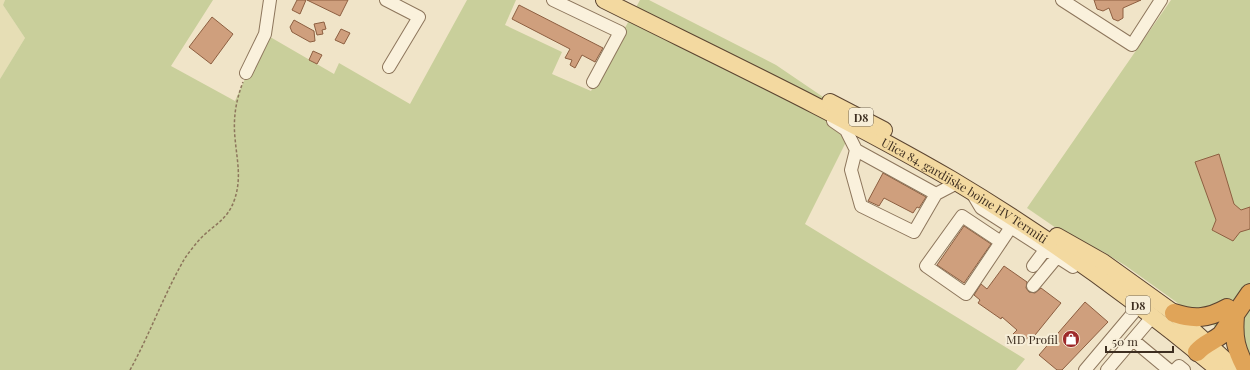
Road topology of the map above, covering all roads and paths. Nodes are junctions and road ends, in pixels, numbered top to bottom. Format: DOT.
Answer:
graph roads {
  1 [pos="270,0"];
  2 [pos="386,0"];
  3 [pos="553,0"];
  4 [pos="604,0"];
  5 [pos="627,0"];
  6 [pos="1062,0"];
  7 [pos="1161,0"];
  8 [pos="389,67"];
  9 [pos="246,72"];
  10 [pos="593,82"];
  11 [pos="774,85"];
  12 [pos="856,150"];
  13 [pos="957,183"];
  14 [pos="972,192"];
  15 [pos="936,194"];
  16 [pos="1011,228"];
  17 [pos="1001,242"];
  18 [pos="1046,250"];
  19 [pos="1057,257"];
  20 [pos="1033,266"];
  21 [pos="1099,277"];
  22 [pos="1250,285"];
  23 [pos="1033,286"];
  24 [pos="1250,293"];
  25 [pos="1139,306"];
  26 [pos="1231,312"];
  27 [pos="1174,313"];
  28 [pos="1153,316"];
  29 [pos="1133,340"];
  30 [pos="1201,347"];
  31 [pos="130,370"];
  32 [pos="1086,370"];
  33 [pos="1107,370"];
  34 [pos="1169,370"];
  35 [pos="1175,370"];
  36 [pos="1184,370"];
  37 [pos="1219,370"];
  38 [pos="1236,370"];
  39 [pos="1247,370"];
  1 -- 9 [label="street"];
  2 -- 8 [label="street"];
  3 -- 10 [label="street"];
  4 -- 11 [label="main road, Ulica 84. gardijske bojne HV Termiti / D8"];
  5 -- 27 [label="main road, Ulica 84. gardijske bojne HV Termiti / D8"];
  6 -- 7 [label="street"];
  9 -- 31 [label="path"];
  11 -- 12 [label="street"];
  11 -- 13 [label="main road, Ulica 84. gardijske bojne HV Termiti / D8"];
  12 -- 15 [label="street"];
  12 -- 15 [label="street"];
  13 -- 14 [label="main road, Ulica 84. gardijske bojne HV Termiti / D8"];
  13 -- 15 [label="street"];
  14 -- 16 [label="street"];
  14 -- 21 [label="main road, Ulica 84. gardijske bojne HV Termiti / D8"];
  16 -- 17 [label="street"];
  16 -- 18 [label="street"];
  17 -- 17 [label="street"];
  18 -- 19 [label="street"];
  18 -- 20 [label="street"];
  19 -- 21 [label="street"];
  19 -- 23 [label="street"];
  21 -- 25 [label="main road, Ulica 84. gardijske bojne HV Termiti / D8"];
  22 -- 26 [label="highway"];
  24 -- 26 [label="highway"];
  25 -- 28 [label="main road, Ulica 84. gardijske bojne HV Termiti / D8"];
  25 -- 32 [label="street"];
  26 -- 27 [label="highway"];
  26 -- 30 [label="highway"];
  26 -- 39 [label="highway"];
  27 -- 30 [label="main road, Ulica 84. gardijske bojne HV Termiti / D8"];
  28 -- 29 [label="street"];
  28 -- 30 [label="main road, Ulica 84. gardijske bojne HV Termiti / D8"];
  29 -- 33 [label="street"];
  29 -- 34 [label="street"];
  30 -- 37 [label="main road, Ulica 84. gardijske bojne HV Termiti / D8"];
  30 -- 38 [label="main road, Ulica 84. gardijske bojne HV Termiti / D8"];
  35 -- 36 [label="street"];
}
